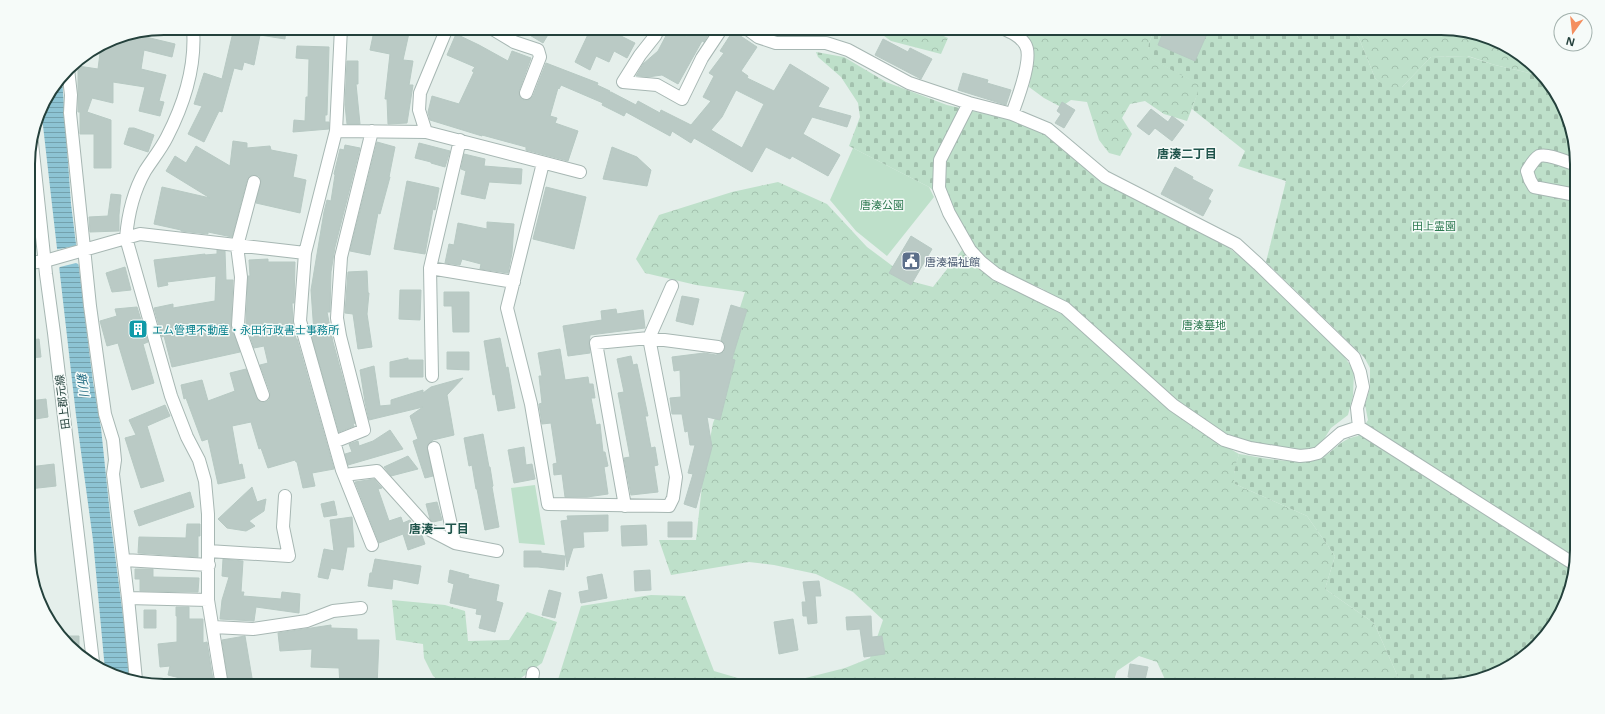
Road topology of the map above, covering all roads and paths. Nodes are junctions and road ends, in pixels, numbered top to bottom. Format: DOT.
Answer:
graph roads {
  1 [pos="193,35"];
  2 [pos="341,35"];
  3 [pos="444,35"];
  4 [pos="502,35"];
  5 [pos="656,35"];
  6 [pos="717,35"];
  7 [pos="759,35"];
  8 [pos="1016,35"];
  9 [pos="69,77"];
  10 [pos="526,93"];
  11 [pos="969,102"];
  12 [pos="1012,114"];
  13 [pos="336,131"];
  14 [pos="372,131"];
  15 [pos="426,132"];
  16 [pos="460,140"];
  17 [pos="543,163"];
  18 [pos="1570,163"];
  19 [pos="580,172"];
  20 [pos="254,182"];
  21 [pos="35,184"];
  22 [pos="1570,194"];
  23 [pos="126,238"];
  24 [pos="237,246"];
  25 [pos="85,250"];
  26 [pos="305,253"];
  27 [pos="48,260"];
  28 [pos="35,262"];
  29 [pos="430,268"];
  30 [pos="514,282"];
  31 [pos="672,286"];
  32 [pos="649,338"];
  33 [pos="718,347"];
  34 [pos="432,376"];
  35 [pos="263,395"];
  36 [pos="1359,427"];
  37 [pos="334,442"];
  38 [pos="434,448"];
  39 [pos="344,475"];
  40 [pos="285,496"];
  41 [pos="625,506"];
  42 [pos="455,543"];
  43 [pos="372,545"];
  44 [pos="208,551"];
  45 [pos="497,551"];
  46 [pos="124,560"];
  47 [pos="1570,561"];
  48 [pos="208,565"];
  49 [pos="128,598"];
  50 [pos="208,600"];
  51 [pos="361,608"];
  52 [pos="212,627"];
  53 [pos="92,657"];
  54 [pos="533,673"];
  55 [pos="136,676"];
  56 [pos="221,679"];
  57 [pos="532,679"];
  1 -- 23 [label="street"];
  2 -- 13 [label="street"];
  3 -- 15 [label="street"];
  4 -- 10 [label="street"];
  5 -- 6 [label="street"];
  7 -- 11 [label="street"];
  8 -- 12 [label="street"];
  9 -- 25 [label="street"];
  11 -- 12 [label="street"];
  11 -- 36 [label="street"];
  12 -- 36 [label="street"];
  13 -- 14 [label="street"];
  13 -- 26 [label="street"];
  14 -- 15 [label="street"];
  14 -- 37 [label="street"];
  15 -- 16 [label="street"];
  16 -- 17 [label="street"];
  16 -- 29 [label="street"];
  17 -- 19 [label="street"];
  17 -- 30 [label="street"];
  18 -- 22 [label="street"];
  20 -- 24 [label="street"];
  21 -- 27 [label="street, 田上郡元線"];
  23 -- 24 [label="street"];
  23 -- 25 [label="street"];
  23 -- 44 [label="street"];
  24 -- 26 [label="street"];
  24 -- 35 [label="street"];
  25 -- 27 [label="street"];
  25 -- 46 [label="street"];
  26 -- 37 [label="street"];
  27 -- 28 [label="street"];
  27 -- 53 [label="street, 田上郡元線"];
  29 -- 30 [label="street"];
  29 -- 34 [label="street"];
  30 -- 41 [label="street"];
  31 -- 32 [label="street"];
  32 -- 33 [label="street"];
  32 -- 41 [label="street"];
  32 -- 41 [label="street"];
  36 -- 47 [label="street"];
  37 -- 39 [label="street"];
  38 -- 42 [label="street"];
  39 -- 42 [label="street"];
  39 -- 43 [label="street"];
  40 -- 44 [label="street"];
  42 -- 45 [label="street"];
  44 -- 48 [label="street"];
  46 -- 48 [label="street"];
  46 -- 49 [label="street"];
  48 -- 50 [label="street"];
  49 -- 50 [label="street"];
  49 -- 55 [label="street"];
  50 -- 52 [label="street"];
  51 -- 52 [label="street"];
  52 -- 56 [label="street"];
  54 -- 57 [label="street"];
}
